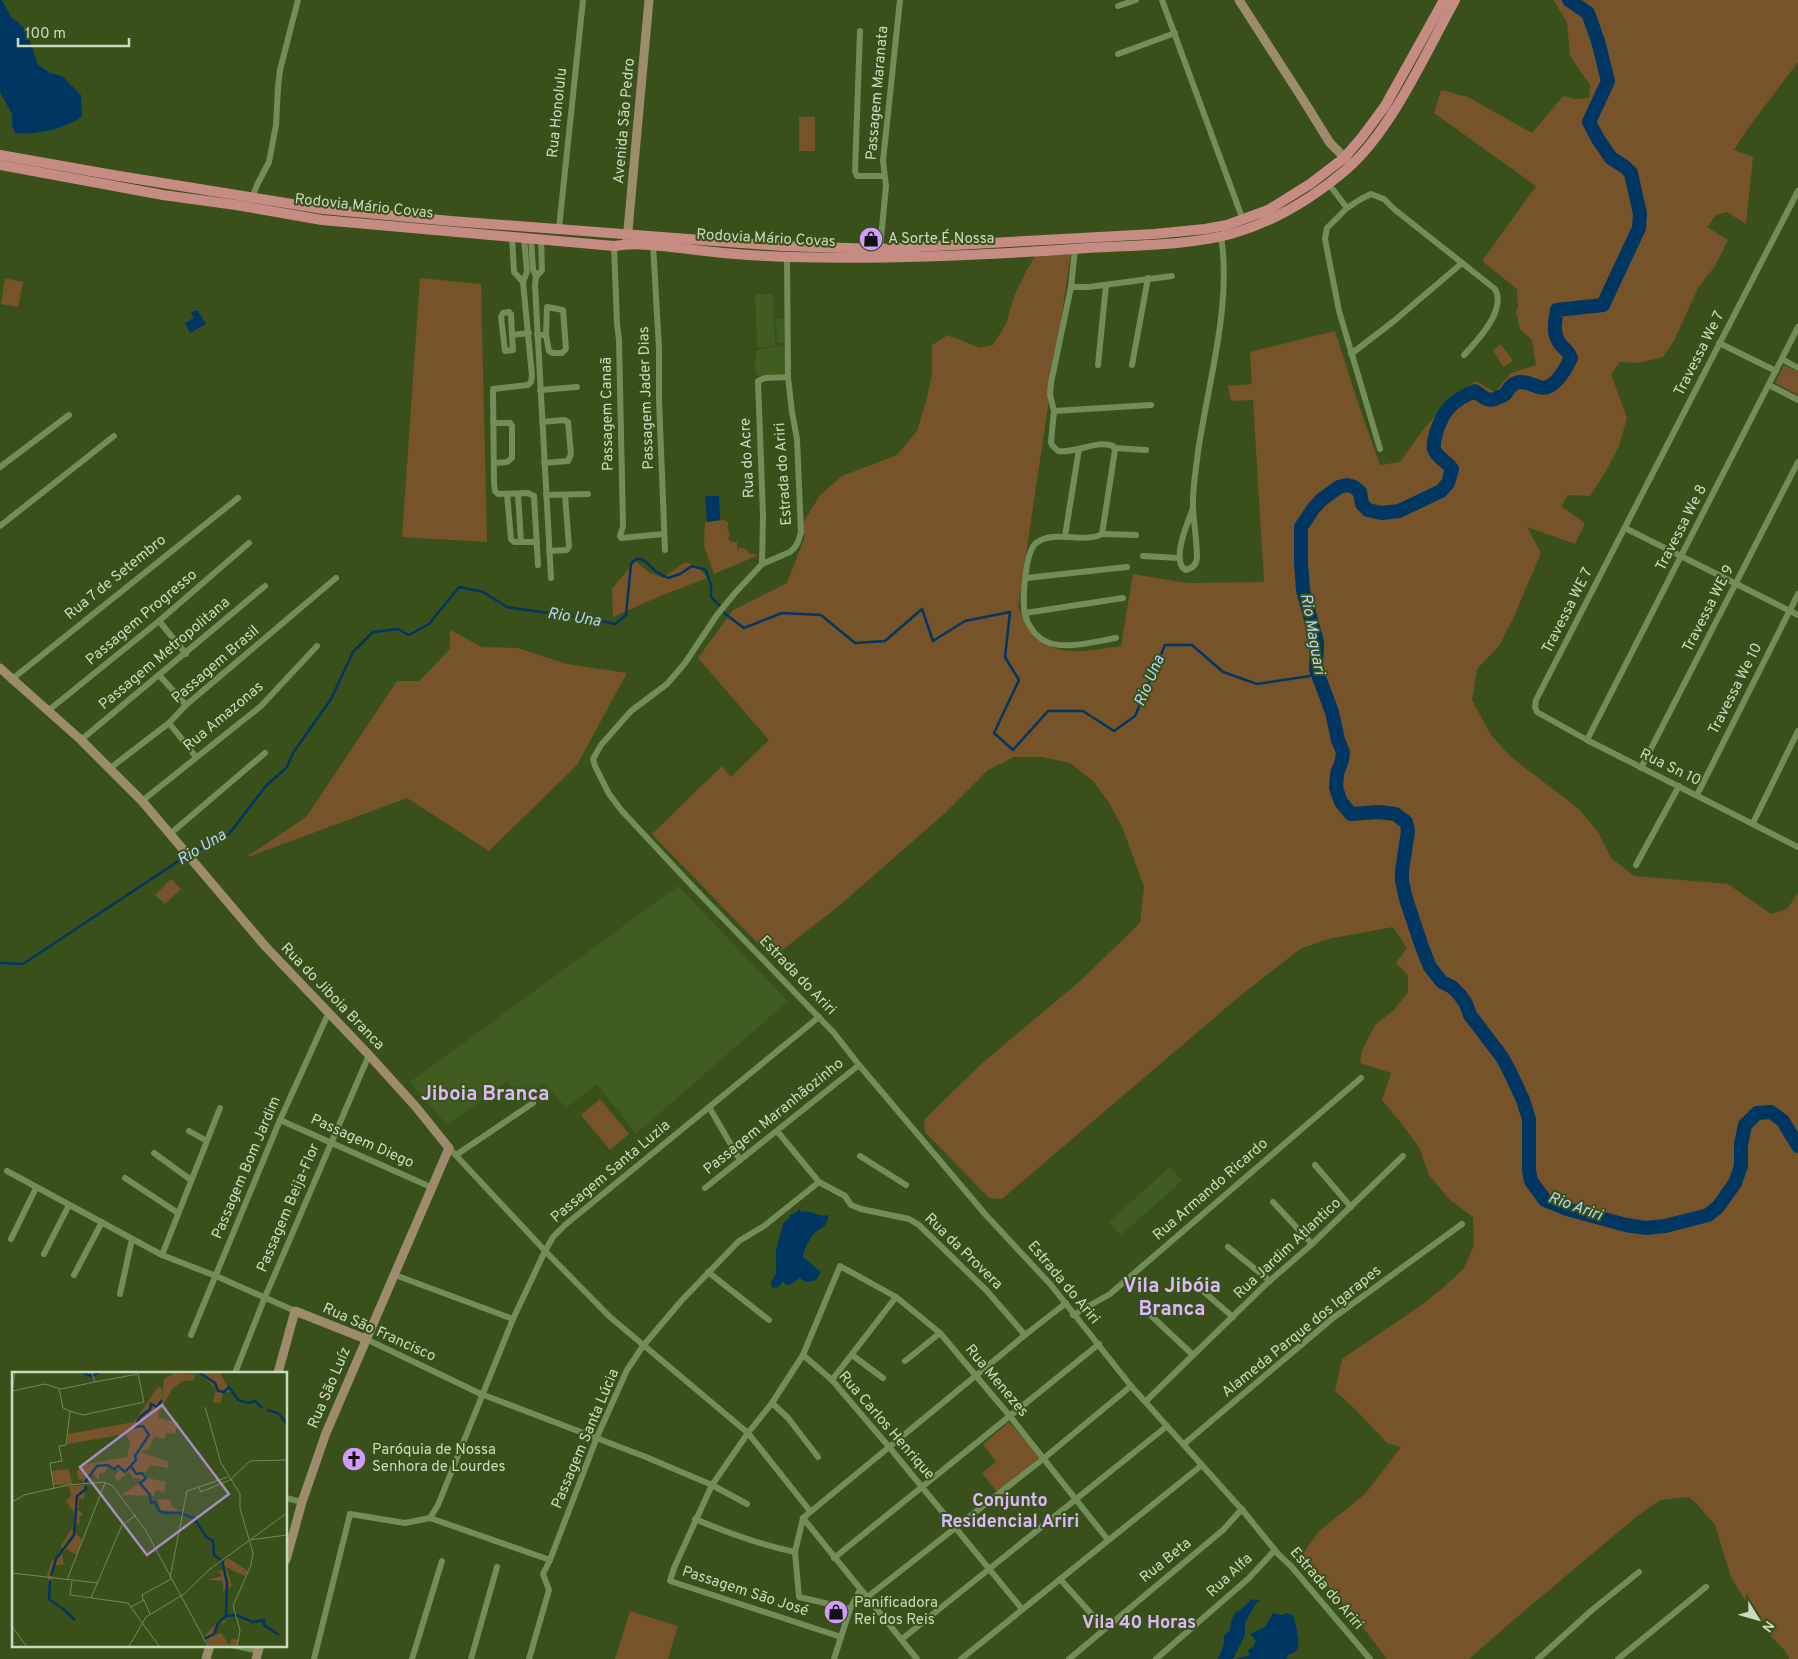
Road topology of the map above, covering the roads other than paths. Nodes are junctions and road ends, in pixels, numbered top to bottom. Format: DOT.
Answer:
graph roads {
  1 [pos="298,0"];
  2 [pos="583,0"];
  3 [pos="649,0"];
  4 [pos="900,0"];
  5 [pos="1136,0"];
  6 [pos="1162,0"];
  7 [pos="1239,0"];
  8 [pos="1444,0"];
  9 [pos="1455,0"];
  10 [pos="1118,6"];
  11 [pos="860,31"];
  12 [pos="1175,33"];
  13 [pos="1118,54"];
  14 [pos="0,155"];
  15 [pos="1348,161"];
  16 [pos="0,165"];
  17 [pos="884,176"];
  18 [pos="1328,183"];
  19 [pos="1798,191"];
  20 [pos="237,200"];
  21 [pos="251,203"];
  22 [pos="1347,208"];
  23 [pos="1243,220"];
  24 [pos="560,228"];
  25 [pos="512,236"];
  26 [pos="1221,236"];
  27 [pos="532,238"];
  28 [pos="627,239"];
  29 [pos="1036,240"];
  30 [pos="653,244"];
  31 [pos="614,246"];
  32 [pos="880,249"];
  33 [pos="1074,249"];
  34 [pos="1037,252"];
  35 [pos="787,257"];
  36 [pos="1462,264"];
  37 [pos="1172,276"];
  38 [pos="1148,278"];
  39 [pos="523,282"];
  40 [pos="1106,284"];
  41 [pos="1071,287"];
  42 [pos="1798,327"];
  43 [pos="529,333"];
  44 [pos="537,334"];
  45 [pos="512,335"];
  46 [pos="546,335"];
  47 [pos="1719,343"];
  48 [pos="1351,354"];
  49 [pos="1464,355"];
  50 [pos="1782,360"];
  51 [pos="1098,365"];
  52 [pos="1132,366"];
  53 [pos="1798,368"];
  54 [pos="1776,371"];
  55 [pos="788,377"];
  56 [pos="1769,385"];
  57 [pos="577,387"];
  58 [pos="540,390"];
  59 [pos="1798,400"];
  60 [pos="1151,405"];
  61 [pos="1054,411"];
  62 [pos="69,416"];
  63 [pos="542,422"];
  64 [pos="493,423"];
  65 [pos="114,436"];
  66 [pos="1114,448"];
  67 [pos="1079,449"];
  68 [pos="1380,449"];
  69 [pos="1146,450"];
  70 [pos="1798,462"];
  71 [pos="494,463"];
  72 [pos="544,463"];
  73 [pos="0,467"];
  74 [pos="507,494"];
  75 [pos="518,494"];
  76 [pos="588,494"];
  77 [pos="546,495"];
  78 [pos="565,495"];
  79 [pos="238,498"];
  80 [pos="1193,508"];
  81 [pos="0,526"];
  82 [pos="1625,528"];
  83 [pos="664,534"];
  84 [pos="1102,534"];
  85 [pos="1136,534"];
  86 [pos="1065,536"];
  87 [pos="521,542"];
  88 [pos="537,542"];
  89 [pos="249,543"];
  90 [pos="665,550"];
  91 [pos="549,551"];
  92 [pos="1142,556"];
  93 [pos="1681,557"];
  94 [pos="1179,558"];
  95 [pos="762,564"];
  96 [pos="538,565"];
  97 [pos="1127,567"];
  98 [pos="336,578"];
  99 [pos="551,578"];
  100 [pos="1026,578"];
  101 [pos="1736,584"];
  102 [pos="265,586"];
  103 [pos="1798,594"];
  104 [pos="1123,598"];
  105 [pos="1789,610"];
  106 [pos="1025,613"];
  107 [pos="1798,615"];
  108 [pos="159,621"];
  109 [pos="1116,638"];
  110 [pos="317,646"];
  111 [pos="186,654"];
  112 [pos="0,668"];
  113 [pos="159,675"];
  114 [pos="11,680"];
  115 [pos="186,705"];
  116 [pos="1535,707"];
  117 [pos="49,710"];
  118 [pos="169,723"];
  119 [pos="1798,731"];
  120 [pos="82,740"];
  121 [pos="1587,740"];
  122 [pos="265,753"];
  123 [pos="196,758"];
  124 [pos="1641,768"];
  125 [pos="109,769"];
  126 [pos="1679,786"];
  127 [pos="1697,795"];
  128 [pos="142,801"];
  129 [pos="1752,823"];
  130 [pos="170,834"];
  131 [pos="1798,847"];
  132 [pos="1636,865"];
  133 [pos="328,1012"];
  134 [pos="819,1017"];
  135 [pos="369,1055"];
  136 [pos="859,1065"];
  137 [pos="1361,1078"];
  138 [pos="533,1103"];
  139 [pos="709,1107"];
  140 [pos="220,1108"];
  141 [pos="280,1120"];
  142 [pos="777,1130"];
  143 [pos="189,1131"];
  144 [pos="207,1141"];
  145 [pos="332,1142"];
  146 [pos="453,1152"];
  147 [pos="154,1153"];
  148 [pos="860,1156"];
  149 [pos="1403,1156"];
  150 [pos="740,1160"];
  151 [pos="1315,1166"];
  152 [pos="7,1171"];
  153 [pos="125,1178"];
  154 [pos="191,1180"];
  155 [pos="819,1182"];
  156 [pos="906,1185"];
  157 [pos="36,1188"];
  158 [pos="433,1188"];
  159 [pos="705,1188"];
  160 [pos="1273,1202"];
  161 [pos="69,1206"];
  162 [pos="1351,1207"];
  163 [pos="178,1213"];
  164 [pos="102,1222"];
  165 [pos="1462,1224"];
  166 [pos="11,1239"];
  167 [pos="132,1239"];
  168 [pos="1312,1244"];
  169 [pos="1228,1247"];
  170 [pos="545,1251"];
  171 [pos="44,1254"];
  172 [pos="162,1255"];
  173 [pos="708,1272"];
  174 [pos="74,1275"];
  175 [pos="395,1275"];
  176 [pos="216,1276"];
  177 [pos="1270,1281"];
  178 [pos="1204,1292"];
  179 [pos="120,1294"];
  180 [pos="264,1297"];
  181 [pos="896,1297"];
  182 [pos="1066,1304"];
  183 [pos="1144,1310"];
  184 [pos="295,1311"];
  185 [pos="1073,1315"];
  186 [pos="1233,1317"];
  187 [pos="513,1319"];
  188 [pos="769,1320"];
  189 [pos="940,1333"];
  190 [pos="191,1335"];
  191 [pos="1025,1335"];
  192 [pos="366,1339"];
  193 [pos="1099,1344"];
  194 [pos="643,1346"];
  195 [pos="803,1355"];
  196 [pos="852,1355"];
  197 [pos="1193,1355"];
  198 [pos="905,1361"];
  199 [pos="235,1372"];
  200 [pos="278,1372"];
  201 [pos="976,1376"];
  202 [pos="883,1378"];
  203 [pos="832,1380"];
  204 [pos="1131,1386"];
  205 [pos="482,1394"];
  206 [pos="1146,1401"];
  207 [pos="772,1403"];
  208 [pos="1009,1415"];
  209 [pos="1167,1426"];
  210 [pos="748,1433"];
  211 [pos="597,1437"];
  212 [pos="1184,1444"];
  213 [pos="890,1448"];
  214 [pos="818,1457"];
  215 [pos="1043,1459"];
  216 [pos="1202,1465"];
  217 [pos="712,1485"];
  218 [pos="922,1486"];
  219 [pos="288,1498"];
  220 [pos="1076,1500"];
  221 [pos="302,1502"];
  222 [pos="748,1504"];
  223 [pos="1242,1509"];
  224 [pos="810,1511"];
  225 [pos="430,1518"];
  226 [pos="803,1518"];
  227 [pos="695,1519"];
  228 [pos="956,1527"];
  229 [pos="1108,1540"];
  230 [pos="1275,1550"];
  231 [pos="796,1552"];
  232 [pos="288,1553"];
  233 [pos="834,1558"];
  234 [pos="550,1560"];
  235 [pos="442,1562"];
  236 [pos="497,1567"];
  237 [pos="990,1569"];
  238 [pos="1639,1572"];
  239 [pos="1060,1579"];
  240 [pos="1706,1587"];
  241 [pos="860,1590"];
  242 [pos="866,1598"];
  243 [pos="850,1609"];
  244 [pos="1022,1609"];
  245 [pos="1104,1628"];
  246 [pos="841,1637"];
  247 [pos="902,1639"];
  248 [pos="210,1646"];
  249 [pos="236,1646"];
  250 [pos="258,1652"];
  251 [pos="206,1659"];
  252 [pos="314,1659"];
  253 [pos="412,1659"];
  254 [pos="471,1659"];
  255 [pos="529,1659"];
  256 [pos="834,1659"];
  257 [pos="917,1659"];
  258 [pos="961,1659"];
  259 [pos="1069,1659"];
  260 [pos="1156,1659"];
  261 [pos="1370,1659"];
  262 [pos="1538,1659"];
  263 [pos="1618,1659"];
  1 -- 21 [label="street"];
  2 -- 24 [label="street, Rua Honolulu"];
  3 -- 28 [label="main road, Avenida São Pedro"];
  4 -- 17 [label="street, Passagem Maranata"];
  5 -- 10 [label="street"];
  6 -- 12 [label="street"];
  7 -- 15 [label="main road"];
  8 -- 15 [label="main road, Rodovia Mário Covas"];
  9 -- 15 [label="main road, Rodovia Mário Covas"];
  11 -- 17 [label="street"];
  12 -- 13 [label="street"];
  12 -- 23 [label="street"];
  14 -- 20 [label="main road, Rodovia Mário Covas"];
  15 -- 18 [label="main road, Rodovia Mário Covas"];
  15 -- 23 [label="main road, Rodovia Mário Covas"];
  16 -- 20 [label="main road, Rodovia Mário Covas"];
  17 -- 32 [label="street, Passagem Maranata"];
  18 -- 22 [label="street"];
  18 -- 26 [label="main road, Rodovia Mário Covas"];
  19 -- 47 [label="street, Travessa We 7"];
  20 -- 21 [label="main road, Rodovia Mário Covas"];
  21 -- 24 [label="main road, Rodovia Mário Covas"];
  21 -- 25 [label="main road, Rodovia Mário Covas"];
  22 -- 36 [label="street"];
  22 -- 48 [label="street"];
  23 -- 29 [label="main road, Rodovia Mário Covas"];
  24 -- 28 [label="main road, Rodovia Mário Covas"];
  25 -- 27 [label="main road, Rodovia Mário Covas"];
  25 -- 39 [label="street"];
  26 -- 33 [label="main road, Rodovia Mário Covas"];
  26 -- 80 [label="street"];
  27 -- 31 [label="main road, Rodovia Mário Covas"];
  27 -- 39 [label="street"];
  27 -- 44 [label="street"];
  28 -- 30 [label="main road, Rodovia Mário Covas"];
  28 -- 31 [label="main road, Rodovia Mário Covas"];
  28 -- 32 [label="main road, Rodovia Mário Covas"];
  29 -- 32 [label="main road, Rodovia Mário Covas"];
  29 -- 34 [label="main road"];
  30 -- 35 [label="main road, Rodovia Mário Covas"];
  30 -- 83 [label="street, Passagem Jader Dias"];
  31 -- 83 [label="street, Passagem Canaã"];
  33 -- 34 [label="main road, Rodovia Mário Covas"];
  33 -- 41 [label="street"];
  34 -- 35 [label="main road, Rodovia Mário Covas"];
  35 -- 55 [label="street, Estrada do Ariri"];
  36 -- 48 [label="street"];
  36 -- 49 [label="street"];
  37 -- 38 [label="street"];
  38 -- 40 [label="street"];
  38 -- 52 [label="street"];
  39 -- 43 [label="street"];
  40 -- 41 [label="street"];
  40 -- 51 [label="street"];
  41 -- 61 [label="street"];
  42 -- 50 [label="street, Travessa We 8"];
  43 -- 45 [label="street"];
  43 -- 64 [label="street"];
  44 -- 46 [label="street"];
  44 -- 58 [label="street"];
  45 -- 45 [label="street"];
  46 -- 46 [label="street"];
  47 -- 54 [label="street"];
  47 -- 82 [label="street, Travessa We 7"];
  48 -- 68 [label="street"];
  50 -- 53 [label="street"];
  50 -- 54 [label="street, Travessa We 8"];
  54 -- 56 [label="street, Travessa We 8"];
  55 -- 95 [label="street, Estrada do Ariri"];
  55 -- 95 [label="street, Rua do Acre"];
  56 -- 59 [label="street"];
  56 -- 93 [label="street, Travessa We 8"];
  57 -- 58 [label="street"];
  58 -- 63 [label="street"];
  60 -- 61 [label="street"];
  61 -- 67 [label="street"];
  62 -- 73 [label="street"];
  63 -- 72 [label="street"];
  63 -- 72 [label="street"];
  64 -- 71 [label="street"];
  64 -- 71 [label="street"];
  65 -- 81 [label="street"];
  66 -- 67 [label="street"];
  66 -- 69 [label="street"];
  66 -- 84 [label="street"];
  67 -- 86 [label="street"];
  70 -- 101 [label="street, Travessa WE 9"];
  71 -- 74 [label="street"];
  72 -- 77 [label="street"];
  74 -- 75 [label="street"];
  74 -- 87 [label="street"];
  75 -- 87 [label="street"];
  75 -- 88 [label="street"];
  76 -- 78 [label="street"];
  77 -- 78 [label="street"];
  77 -- 91 [label="street"];
  78 -- 91 [label="street"];
  79 -- 114 [label="street, Rua 7 de Setembro"];
  80 -- 94 [label="street"];
  80 -- 94 [label="street"];
  82 -- 93 [label="street"];
  82 -- 116 [label="street, Travessa WE 7"];
  83 -- 90 [label="street, Passagem Jader Dias"];
  84 -- 85 [label="street"];
  84 -- 86 [label="street"];
  86 -- 100 [label="street"];
  87 -- 88 [label="street"];
  88 -- 96 [label="street"];
  89 -- 108 [label="street, Passagem Progresso"];
  91 -- 99 [label="street"];
  92 -- 94 [label="street"];
  93 -- 101 [label="street"];
  93 -- 121 [label="street, Travessa We 8"];
  95 -- 134 [label="street, Estrada do Ariri"];
  97 -- 100 [label="street"];
  98 -- 115 [label="street, Passagem Brasil"];
  100 -- 106 [label="street"];
  101 -- 105 [label="street"];
  101 -- 124 [label="street, Travessa WE 9"];
  102 -- 111 [label="street, Passagem Metropolitana"];
  103 -- 105 [label="street, Travessa We 10"];
  104 -- 106 [label="street"];
  105 -- 107 [label="street"];
  105 -- 127 [label="street, Travessa We 10"];
  106 -- 109 [label="street"];
  108 -- 111 [label="street"];
  108 -- 117 [label="street, Passagem Progresso"];
  110 -- 123 [label="street, Rua Amazonas"];
  111 -- 113 [label="street, Passagem Metropolitana"];
  112 -- 114 [label="main road, Rua do Jiboia Branca"];
  113 -- 115 [label="street"];
  113 -- 120 [label="street, Passagem Metropolitana"];
  114 -- 117 [label="main road, Rua do Jiboia Branca"];
  115 -- 118 [label="street, Passagem Brasil"];
  116 -- 121 [label="street, Rua Sn 10"];
  117 -- 120 [label="main road, Rua do Jiboia Branca"];
  118 -- 123 [label="street"];
  118 -- 125 [label="street, Passagem Brasil"];
  119 -- 129 [label="street"];
  120 -- 125 [label="main road, Rua do Jiboia Branca"];
  121 -- 124 [label="street, Rua Sn 10"];
  122 -- 130 [label="street"];
  123 -- 128 [label="street, Rua Amazonas"];
  124 -- 126 [label="street, Rua Sn 10"];
  125 -- 128 [label="main road, Rua do Jiboia Branca"];
  126 -- 127 [label="street, Rua Sn 10"];
  126 -- 132 [label="street"];
  127 -- 129 [label="street, Rua Sn 10"];
  128 -- 130 [label="main road, Rua do Jiboia Branca"];
  129 -- 131 [label="street, Rua Sn 10"];
  130 -- 133 [label="main road, Rua do Jiboia Branca"];
  133 -- 135 [label="main road, Rua do Jiboia Branca"];
  133 -- 141 [label="street, Passagem Bom Jardim"];
  134 -- 136 [label="street, Estrada do Ariri"];
  134 -- 139 [label="street, Passagem Santa Luzia"];
  135 -- 145 [label="street, Passagem Beija-Flor"];
  135 -- 146 [label="main road, Rua do Jiboia Branca"];
  136 -- 142 [label="street, Passagem Maranhãozinho"];
  136 -- 182 [label="street, Estrada do Ariri"];
  137 -- 185 [label="street, Rua Armando Ricardo"];
  138 -- 146 [label="street"];
  139 -- 150 [label="street"];
  139 -- 170 [label="street, Passagem Santa Luzia"];
  140 -- 144 [label="street"];
  141 -- 145 [label="street, Passagem Diego"];
  141 -- 176 [label="street, Passagem Bom Jardim"];
  142 -- 150 [label="street, Passagem Maranhãozinho"];
  142 -- 155 [label="street"];
  143 -- 144 [label="street"];
  144 -- 154 [label="street"];
  145 -- 158 [label="street, Passagem Diego"];
  145 -- 180 [label="street, Passagem Beija-Flor"];
  146 -- 158 [label="main road, Rua São Luíz"];
  146 -- 170 [label="street, Rua do Jiboia Branca"];
  147 -- 154 [label="street"];
  148 -- 156 [label="street"];
  149 -- 162 [label="street, Rua Jardim Atlantico"];
  150 -- 159 [label="street, Passagem Maranhãozinho"];
  151 -- 162 [label="street"];
  152 -- 157 [label="street, Rua São Francisco"];
  153 -- 163 [label="street"];
  154 -- 163 [label="street"];
  155 -- 173 [label="street, Passagem Santa Lúcia"];
  155 -- 191 [label="street, Rua da Provera"];
  157 -- 161 [label="street, Rua São Francisco"];
  157 -- 166 [label="street"];
  158 -- 175 [label="main road, Rua São Luíz"];
  160 -- 168 [label="street"];
  161 -- 164 [label="street, Rua São Francisco"];
  161 -- 171 [label="street"];
  162 -- 168 [label="street, Rua Jardim Atlantico"];
  163 -- 172 [label="street"];
  164 -- 167 [label="street, Rua São Francisco"];
  164 -- 174 [label="street"];
  165 -- 212 [label="street, Alameda Parque dos Igarapes"];
  167 -- 172 [label="street, Rua São Francisco"];
  167 -- 179 [label="street"];
  168 -- 177 [label="street, Rua Jardim Atlantico"];
  169 -- 177 [label="street"];
  170 -- 187 [label="street, Passagem Santa Luzia"];
  170 -- 194 [label="street, Rua do Jiboia Branca"];
  172 -- 176 [label="street, Rua São Francisco"];
  173 -- 188 [label="street"];
  173 -- 194 [label="street, Passagem Santa Lúcia"];
  175 -- 187 [label="street"];
  175 -- 192 [label="main road, Rua São Luíz"];
  176 -- 180 [label="street, Rua São Francisco"];
  176 -- 190 [label="street, Passagem Bom Jardim"];
  177 -- 186 [label="street, Rua Jardim Atlantico"];
  178 -- 186 [label="street"];
  180 -- 184 [label="street, Rua São Francisco"];
  180 -- 199 [label="street, Passagem Beija-Flor"];
  181 -- 189 [label="street, Rua Menezes"];
  181 -- 195 [label="street, Rua Menezes"];
  181 -- 196 [label="street"];
  182 -- 185 [label="street, Estrada do Ariri"];
  182 -- 191 [label="street"];
  183 -- 197 [label="street"];
  184 -- 192 [label="main road, Rua São Francisco"];
  184 -- 200 [label="main road"];
  185 -- 193 [label="street, Estrada do Ariri"];
  186 -- 197 [label="street, Rua Jardim Atlantico"];
  187 -- 205 [label="street, Passagem Santa Luzia"];
  189 -- 198 [label="street"];
  189 -- 201 [label="street, Rua Menezes"];
  191 -- 201 [label="street"];
  192 -- 205 [label="street, Rua São Francisco"];
  192 -- 221 [label="main road, Rua São Luíz"];
  193 -- 204 [label="street, Estrada do Ariri"];
  193 -- 208 [label="street"];
  194 -- 210 [label="street, Rua do Jiboia Branca"];
  194 -- 211 [label="street, Passagem Santa Lúcia"];
  195 -- 203 [label="street, Rua Carlos Henrique"];
  195 -- 207 [label="street"];
  196 -- 202 [label="street"];
  196 -- 203 [label="street"];
  197 -- 206 [label="street, Rua Jardim Atlantico"];
  201 -- 208 [label="street, Rua Menezes"];
  201 -- 213 [label="street"];
  203 -- 213 [label="street, Rua Carlos Henrique"];
  204 -- 206 [label="street, Estrada do Ariri"];
  204 -- 215 [label="street"];
  205 -- 211 [label="street, Rua São Francisco"];
  205 -- 225 [label="street, Passagem Santa Luzia"];
  206 -- 209 [label="street, Estrada do Ariri"];
  207 -- 210 [label="street"];
  207 -- 214 [label="street"];
  208 -- 215 [label="street, Rua Menezes"];
  208 -- 218 [label="street"];
  209 -- 212 [label="street, Estrada do Ariri"];
  209 -- 220 [label="street"];
  210 -- 217 [label="street"];
  210 -- 224 [label="street, Rua do Jiboia Branca"];
  211 -- 217 [label="street, Rua São Francisco"];
  211 -- 234 [label="street, Passagem Santa Lúcia"];
  212 -- 216 [label="street, Estrada do Ariri"];
  213 -- 218 [label="street, Rua Carlos Henrique"];
  213 -- 224 [label="street"];
  215 -- 220 [label="street, Rua Menezes"];
  215 -- 228 [label="street"];
  216 -- 223 [label="street, Estrada do Ariri"];
  216 -- 229 [label="street"];
  217 -- 222 [label="street, Rua São Francisco"];
  217 -- 227 [label="street"];
  218 -- 228 [label="street, Rua Carlos Henrique"];
  218 -- 233 [label="street"];
  219 -- 221 [label="street"];
  220 -- 229 [label="street, Rua Menezes"];
  220 -- 237 [label="street"];
  221 -- 232 [label="main road, Rua São Luíz"];
  223 -- 230 [label="street, Estrada do Ariri"];
  223 -- 245 [label="street, Rua Beta"];
  224 -- 226 [label="street"];
  225 -- 234 [label="street"];
  225 -- 252 [label="street"];
  226 -- 231 [label="street"];
  226 -- 233 [label="street"];
  227 -- 231 [label="street"];
  227 -- 246 [label="street, Passagem São José"];
  228 -- 237 [label="street, Rua Carlos Henrique"];
  228 -- 242 [label="street"];
  229 -- 239 [label="street"];
  230 -- 260 [label="street, Rua Alfa"];
  230 -- 261 [label="street, Estrada do Ariri"];
  231 -- 243 [label="street"];
  233 -- 241 [label="street"];
  234 -- 255 [label="street, Passagem Santa Lúcia"];
  235 -- 253 [label="street"];
  236 -- 254 [label="street"];
  237 -- 244 [label="street, Rua Carlos Henrique"];
  237 -- 247 [label="street"];
  238 -- 262 [label="street"];
  239 -- 244 [label="street"];
  239 -- 245 [label="street"];
  240 -- 263 [label="street"];
  241 -- 242 [label="street"];
  241 -- 243 [label="street"];
  242 -- 247 [label="street"];
  243 -- 246 [label="street"];
  244 -- 258 [label="street"];
  245 -- 259 [label="street, Rua Beta"];
  246 -- 256 [label="street"];
  247 -- 257 [label="street"];
  248 -- 251 [label="main road"];
  249 -- 250 [label="street"];
}
